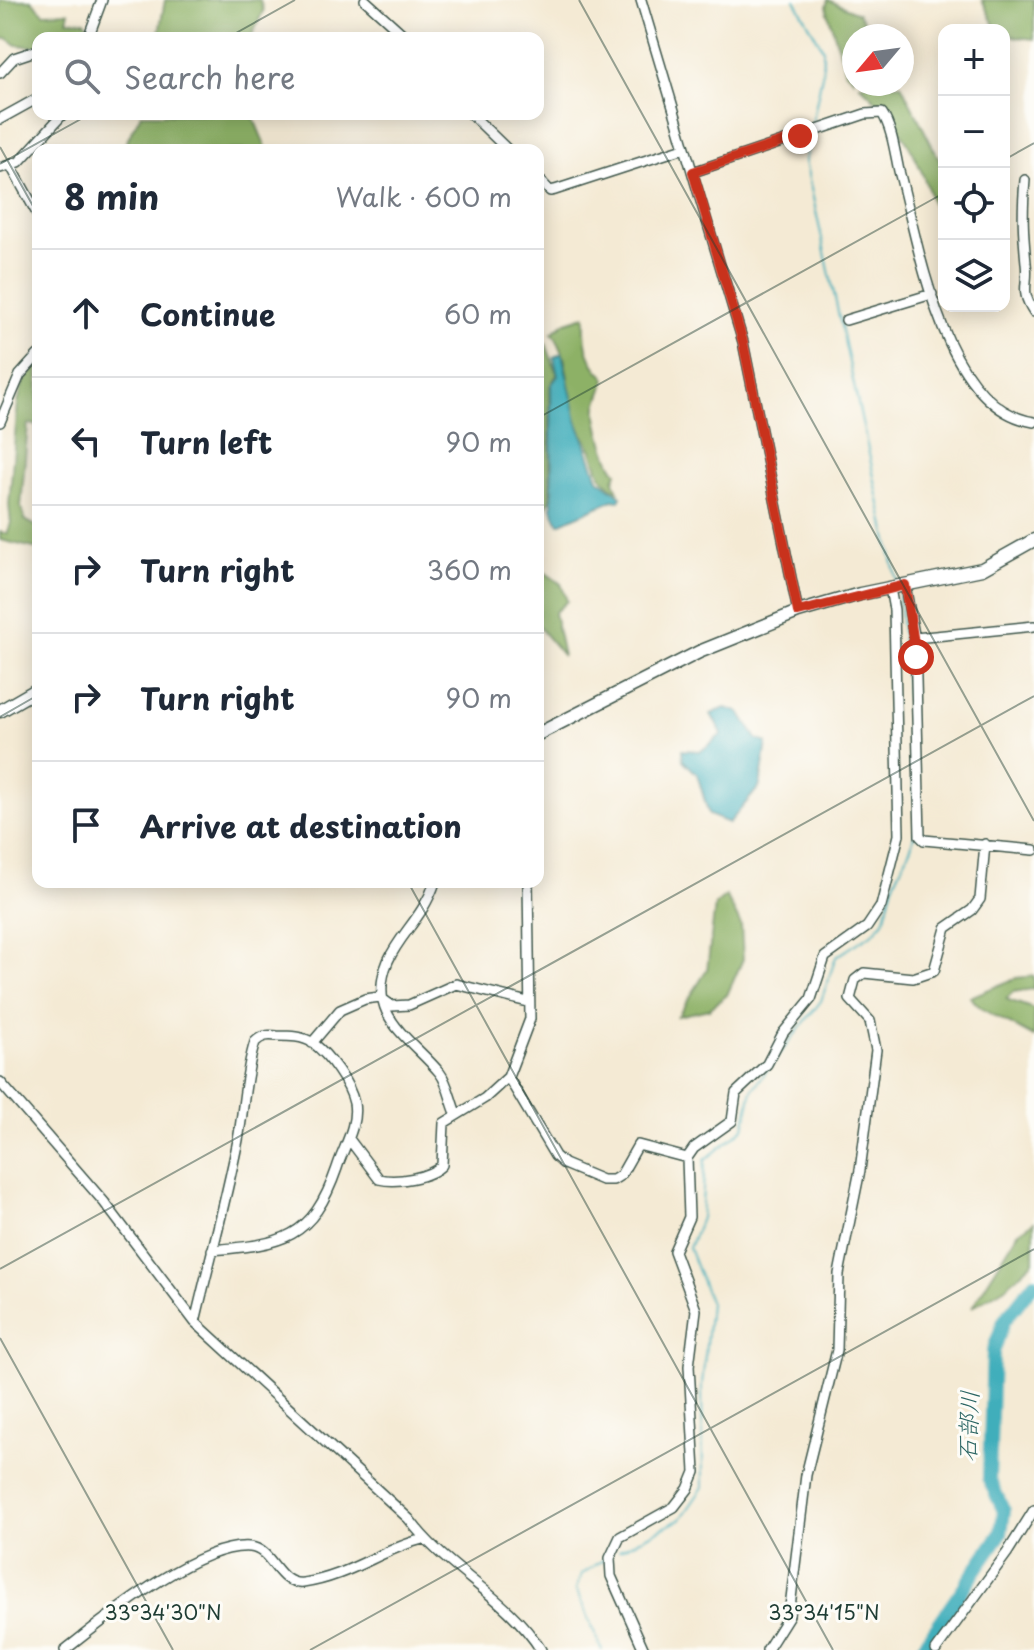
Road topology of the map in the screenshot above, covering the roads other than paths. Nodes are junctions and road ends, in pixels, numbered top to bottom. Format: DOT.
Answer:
graph roads {
  1 [pos="102,0"];
  2 [pos="365,0"];
  3 [pos="641,0"];
  4 [pos="90,32"];
  5 [pos="400,32"];
  6 [pos="32,52"];
  7 [pos="0,73"];
  8 [pos="32,101"];
  9 [pos="0,119"];
  10 [pos="58,120"];
  11 [pos="477,120"];
  12 [pos="36,144"];
  13 [pos="502,144"];
  14 [pos="32,148"];
  15 [pos="684,148"];
  16 [pos="5,167"];
  17 [pos="693,172"];
  18 [pos="1025,180"];
  19 [pos="544,184"];
  20 [pos="32,206"];
  21 [pos="932,294"];
  22 [pos="1034,312"];
  23 [pos="846,320"];
  24 [pos="32,362"];
  25 [pos="0,422"];
  26 [pos="1034,422"];
  27 [pos="1034,540"];
  28 [pos="905,585"];
  29 [pos="890,588"];
  30 [pos="798,612"];
  31 [pos="1034,626"];
  32 [pos="915,638"];
  33 [pos="32,692"];
  34 [pos="0,711"];
  35 [pos="544,731"];
  36 [pos="985,844"];
  37 [pos="1034,850"];
  38 [pos="433,888"];
  39 [pos="528,888"];
  40 [pos="380,997"];
  41 [pos="528,1002"];
  42 [pos="312,1043"];
  43 [pos="508,1077"];
  44 [pos="0,1082"];
  45 [pos="456,1113"];
  46 [pos="349,1139"];
  47 [pos="687,1158"];
  48 [pos="212,1250"];
  49 [pos="195,1322"];
  50 [pos="1034,1510"];
  51 [pos="423,1539"];
  52 [pos="65,1650"];
  53 [pos="541,1650"];
  54 [pos="644,1650"];
  55 [pos="767,1650"];
  56 [pos="936,1650"];
  1 -- 4 [label="street"];
  2 -- 5 [label="street"];
  3 -- 15 [label="street"];
  6 -- 7 [label="street"];
  8 -- 9 [label="street"];
  10 -- 12 [label="street"];
  11 -- 13 [label="street"];
  14 -- 16 [label="street"];
  15 -- 17 [label="street"];
  15 -- 19 [label="street"];
  16 -- 20 [label="street"];
  17 -- 21 [label="street"];
  17 -- 30 [label="street"];
  18 -- 22 [label="street"];
  21 -- 23 [label="street"];
  21 -- 26 [label="street"];
  24 -- 25 [label="street"];
  27 -- 28 [label="street"];
  28 -- 29 [label="street"];
  28 -- 32 [label="street"];
  29 -- 30 [label="street"];
  29 -- 47 [label="street"];
  30 -- 35 [label="street"];
  31 -- 32 [label="street"];
  32 -- 36 [label="street"];
  33 -- 34 [label="street"];
  36 -- 37 [label="street"];
  36 -- 55 [label="street"];
  38 -- 40 [label="street"];
  39 -- 41 [label="street"];
  40 -- 41 [label="street"];
  40 -- 42 [label="street"];
  40 -- 45 [label="street"];
  41 -- 43 [label="street"];
  42 -- 46 [label="street"];
  42 -- 48 [label="street"];
  43 -- 45 [label="street"];
  43 -- 47 [label="street"];
  44 -- 49 [label="street"];
  45 -- 46 [label="street"];
  46 -- 48 [label="street"];
  47 -- 54 [label="street"];
  48 -- 49 [label="street"];
  49 -- 51 [label="street"];
  50 -- 56 [label="street"];
  51 -- 52 [label="street"];
  51 -- 53 [label="street"];
}
